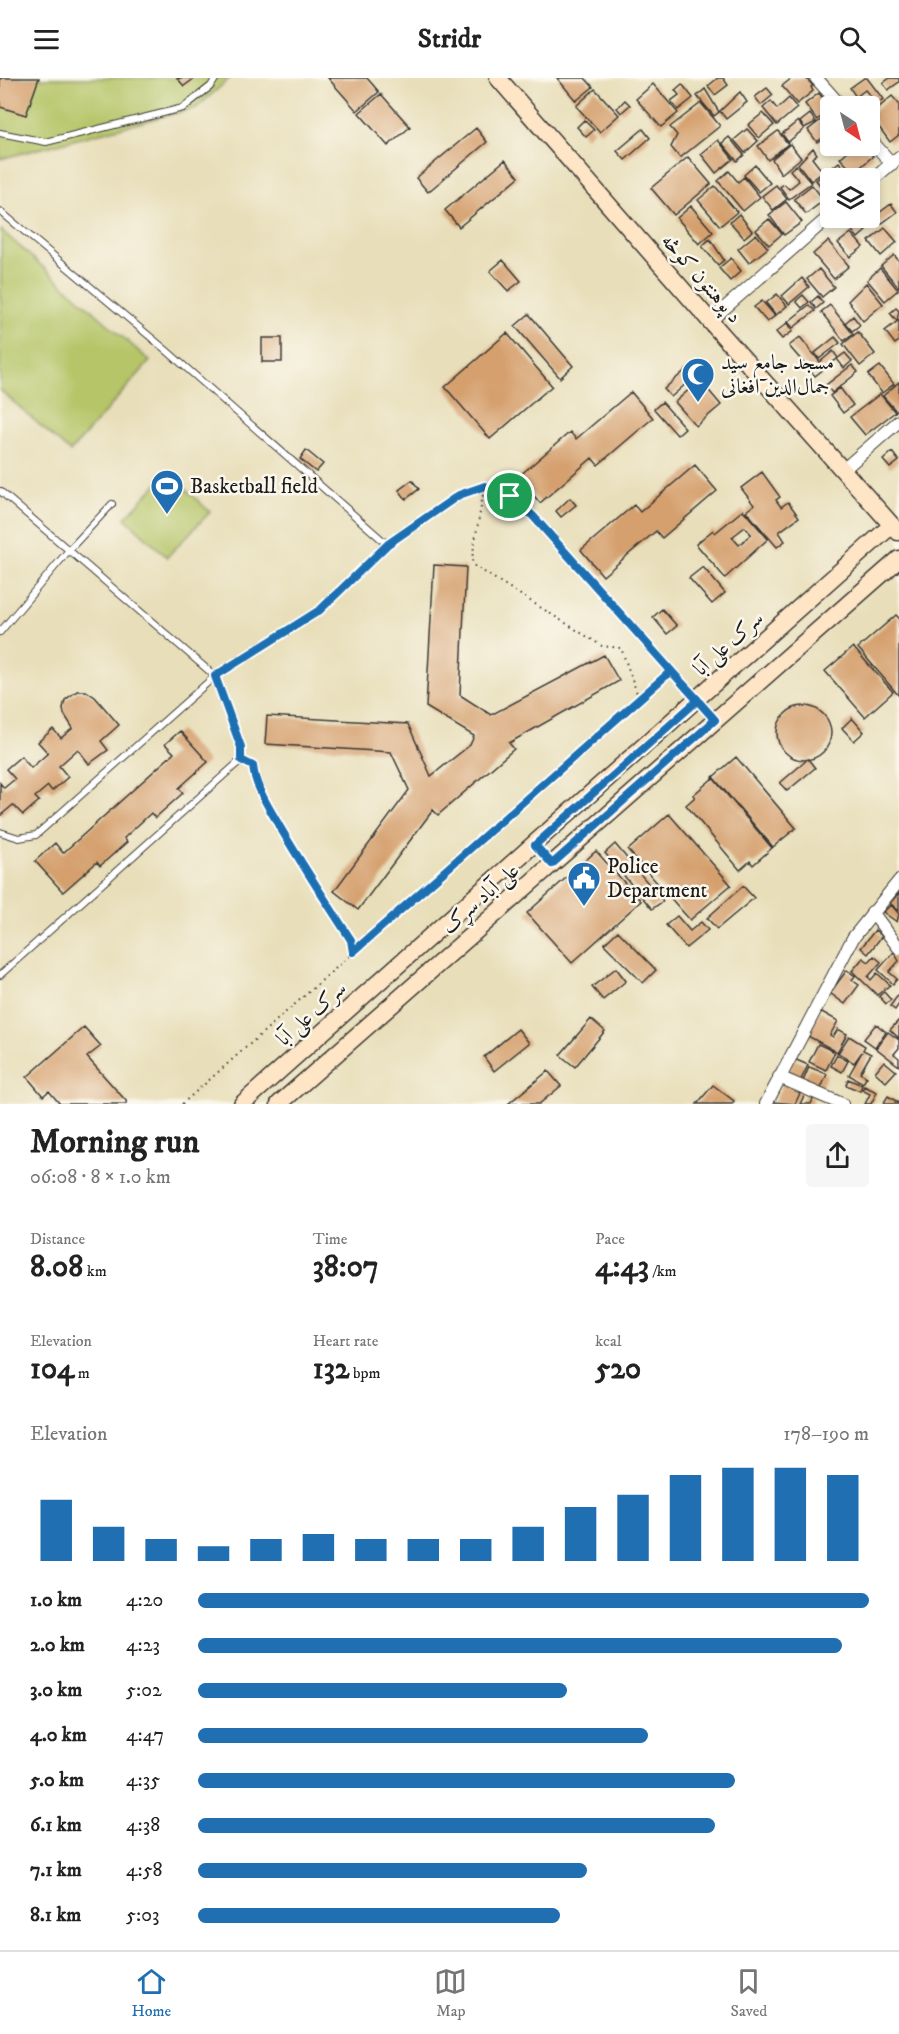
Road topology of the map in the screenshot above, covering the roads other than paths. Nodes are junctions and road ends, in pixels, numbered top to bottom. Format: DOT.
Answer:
graph roads {
  1 [pos="216,78"];
  2 [pos="498,78"];
  3 [pos="816,78"];
  4 [pos="833,96"];
  5 [pos="0,133"];
  6 [pos="880,147"];
  7 [pos="895,160"];
  8 [pos="880,173"];
  9 [pos="0,211"];
  10 [pos="820,225"];
  11 [pos="710,321"];
  12 [pos="899,421"];
  13 [pos="843,470"];
  14 [pos="0,491"];
  15 [pos="112,504"];
  16 [pos="896,528"];
  17 [pos="388,544"];
  18 [pos="69,550"];
  19 [pos="899,559"];
  20 [pos="0,632"];
  21 [pos="215,676"];
  22 [pos="698,700"];
  23 [pos="715,720"];
  24 [pos="0,832"];
  25 [pos="535,845"];
  26 [pos="552,864"];
  27 [pos="899,880"];
  28 [pos="872,912"];
  29 [pos="899,948"];
  30 [pos="0,975"];
  31 [pos="779,1077"];
  32 [pos="242,1104"];
  33 [pos="279,1104"];
  34 [pos="766,1104"];
  35 [pos="842,1104"];
  1 -- 5 [label="lane"];
  2 -- 11 [label="street, د پوهنتون کوڅه"];
  3 -- 4 [label="street"];
  6 -- 7 [label="street"];
  7 -- 8 [label="street"];
  9 -- 17 [label="lane"];
  10 -- 11 [label="street"];
  11 -- 13 [label="street, د پوهنتون کوڅه"];
  12 -- 13 [label="street"];
  13 -- 16 [label="street, د پوهنتون کوڅه"];
  14 -- 18 [label="lane"];
  15 -- 18 [label="lane"];
  16 -- 22 [label="street, سرک علی آبا"];
  17 -- 21 [label="lane"];
  17 -- 22 [label="lane"];
  18 -- 20 [label="lane"];
  18 -- 21 [label="lane"];
  19 -- 23 [label="street, علی آباد سړک"];
  21 -- 24 [label="lane"];
  21 -- 30 [label="lane"];
  22 -- 23 [label="lane"];
  22 -- 25 [label="street, سرک علی آبا"];
  23 -- 26 [label="street, علی آباد سړک"];
  25 -- 26 [label="street"];
  25 -- 32 [label="street, سرک علی آبا"];
  26 -- 33 [label="street, علی آباد سړک"];
  27 -- 28 [label="street"];
  28 -- 29 [label="street"];
  28 -- 31 [label="street"];
  31 -- 34 [label="street"];
  31 -- 35 [label="street"];
}
